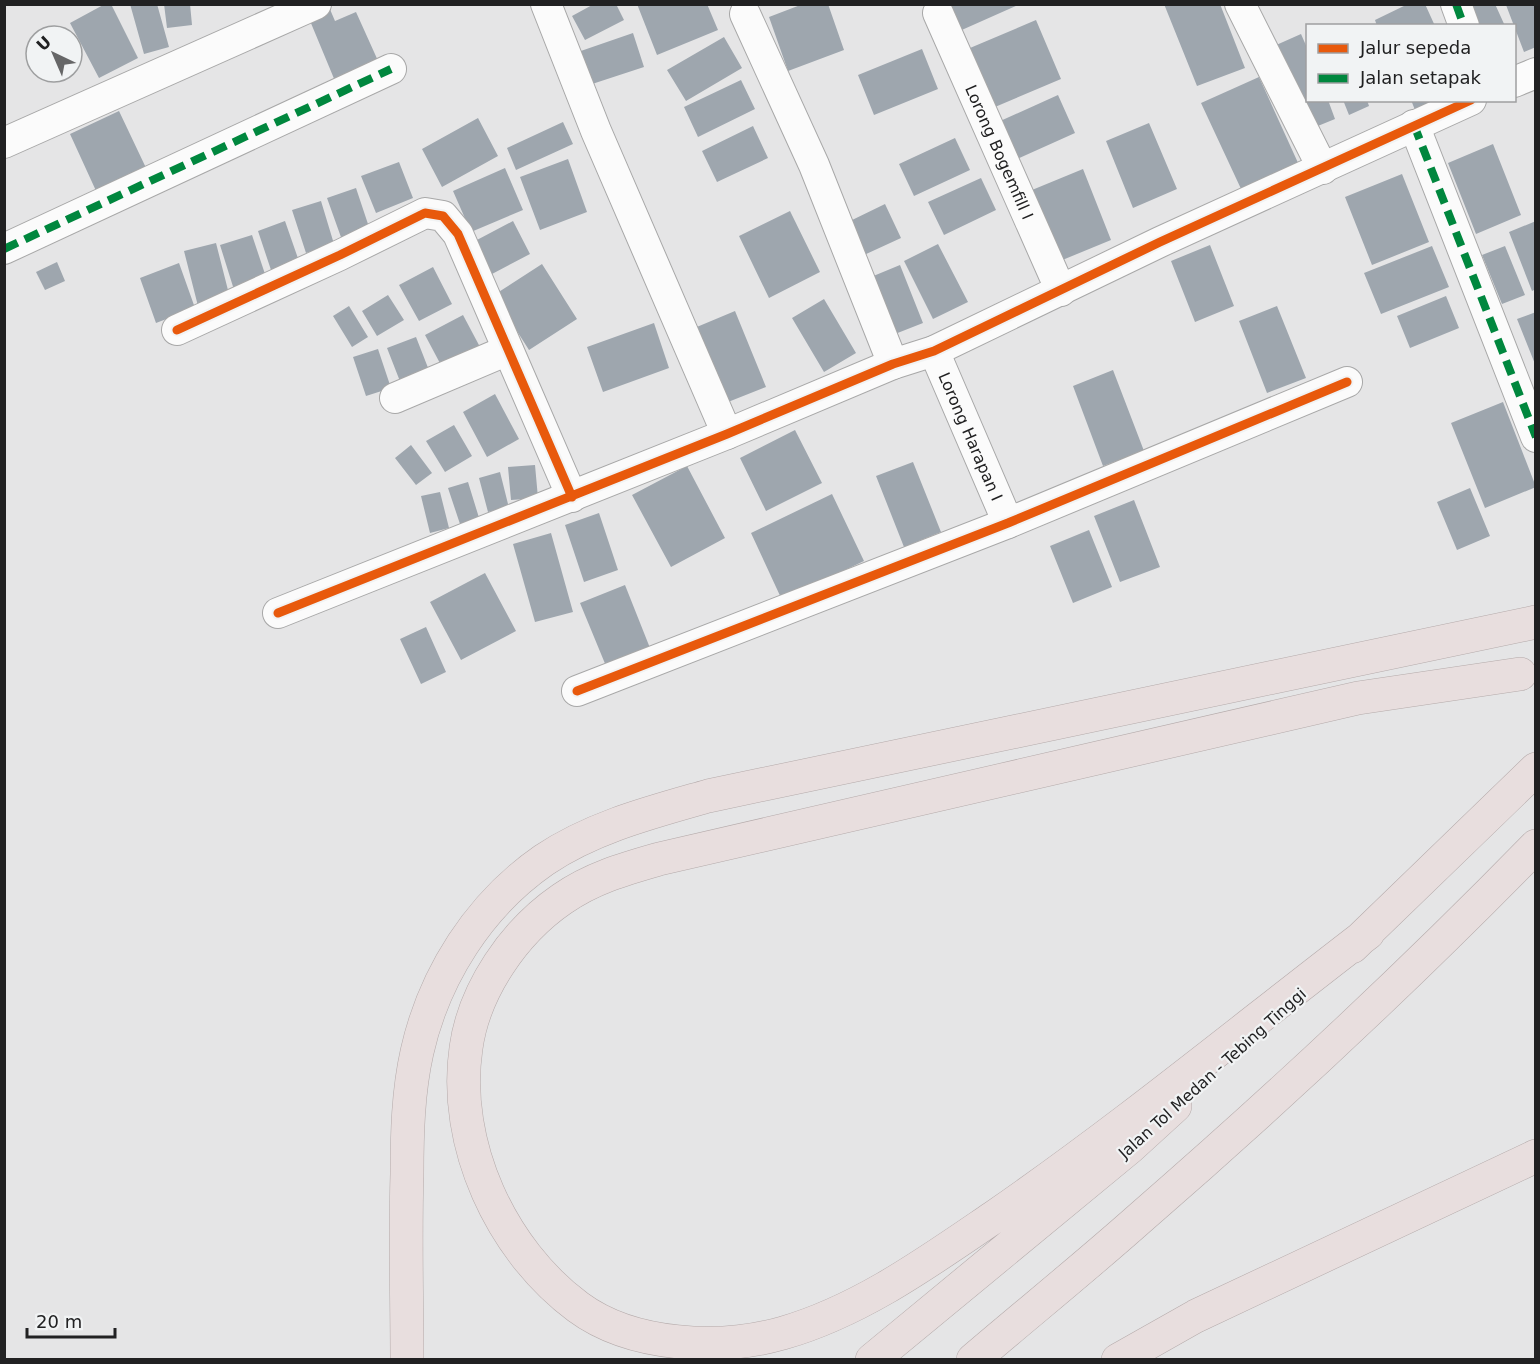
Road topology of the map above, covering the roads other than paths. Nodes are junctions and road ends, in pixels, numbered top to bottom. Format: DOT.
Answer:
graph roads {
  1 [pos="316,4"];
  2 [pos="546,4"];
  3 [pos="1240,4"];
  4 [pos="1456,4"];
  5 [pos="938,13"];
  6 [pos="745,14"];
  7 [pos="1463,24"];
  8 [pos="391,69"];
  9 [pos="1536,73"];
  10 [pos="1516,82"];
  11 [pos="1466,102"];
  12 [pos="1414,125"];
  13 [pos="4,143"];
  14 [pos="1323,169"];
  15 [pos="4,249"];
  16 [pos="1061,291"];
  17 [pos="177,330"];
  18 [pos="508,350"];
  19 [pos="934,351"];
  20 [pos="893,364"];
  21 [pos="1347,382"];
  22 [pos="395,398"];
  23 [pos="728,434"];
  24 [pos="1536,437"];
  25 [pos="572,497"];
  26 [pos="1008,523"];
  27 [pos="278,613"];
  28 [pos="1536,622"];
  29 [pos="1520,674"];
  30 [pos="577,691"];
  31 [pos="1536,769"];
  32 [pos="1536,846"];
  33 [pos="1368,933"];
  34 [pos="1536,1156"];
  35 [pos="407,1359"];
  36 [pos="872,1359"];
  37 [pos="973,1359"];
  38 [pos="1118,1359"];
  1 -- 13 [label="street"];
  2 -- 23 [label="street"];
  3 -- 14 [label="street"];
  4 -- 7 [label="street"];
  5 -- 16 [label="street, Lorong Bogemfill I"];
  6 -- 20 [label="street"];
  8 -- 15 [label="street"];
  9 -- 10 [label="street"];
  11 -- 12 [label="street"];
  12 -- 14 [label="street"];
  12 -- 24 [label="street"];
  14 -- 16 [label="street"];
  16 -- 19 [label="street"];
  17 -- 18 [label="street"];
  18 -- 22 [label="street"];
  18 -- 25 [label="street"];
  19 -- 20 [label="street"];
  19 -- 26 [label="street, Lorong Harapan I"];
  20 -- 23 [label="street"];
  21 -- 26 [label="street"];
  23 -- 25 [label="street"];
  25 -- 27 [label="street"];
  26 -- 30 [label="street"];
  28 -- 35 [label="highway"];
  29 -- 33 [label="highway"];
  31 -- 33 [label="highway, Jalan Tol Medan - Tebing Tinggi"];
  32 -- 37 [label="highway"];
  33 -- 36 [label="highway, Jalan Tol Medan - Tebing Tinggi"];
  34 -- 38 [label="highway"];
}
